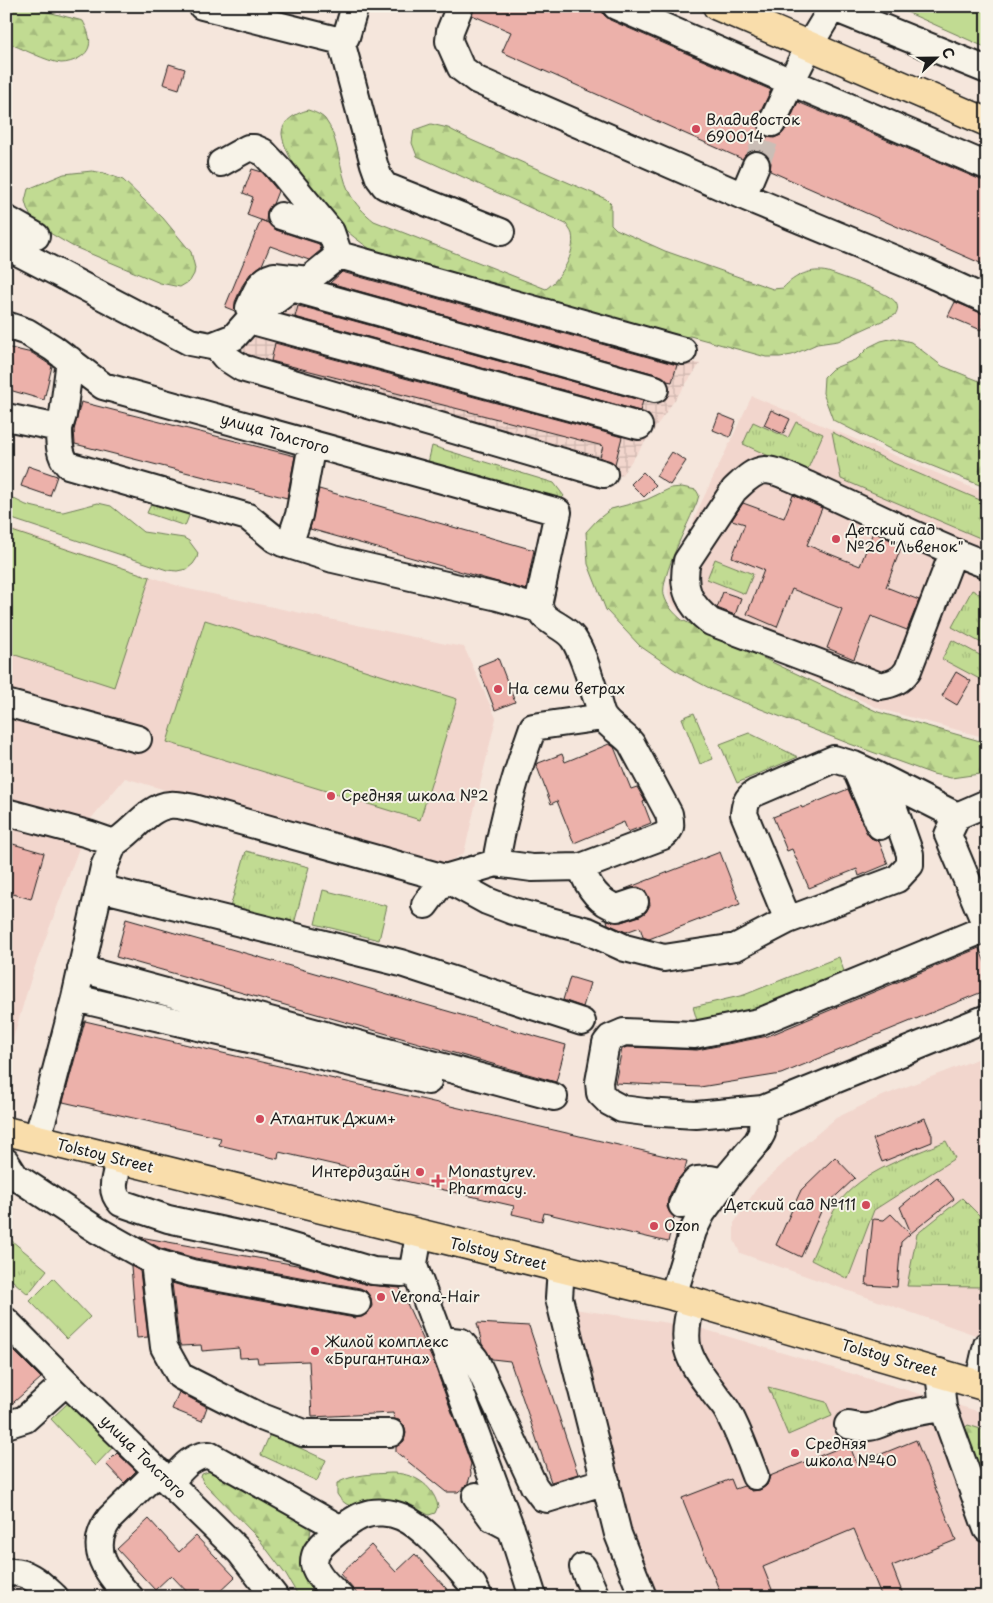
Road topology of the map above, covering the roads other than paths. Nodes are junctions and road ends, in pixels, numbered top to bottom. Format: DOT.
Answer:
graph roads {
  1 [pos="202,6"];
  2 [pos="356,6"];
  3 [pos="460,6"];
  4 [pos="616,6"];
  5 [pos="717,6"];
  6 [pos="830,7"];
  7 [pos="342,41"];
  8 [pos="809,46"];
  9 [pos="987,70"];
  10 [pos="791,82"];
  11 [pos="987,122"];
  12 [pos="772,123"];
  13 [pos="221,163"];
  14 [pos="756,165"];
  15 [pos="987,166"];
  16 [pos="742,196"];
  17 [pos="281,216"];
  18 [pos="6,219"];
  19 [pos="501,232"];
  20 [pos="36,236"];
  21 [pos="335,244"];
  22 [pos="6,246"];
  23 [pos="300,284"];
  24 [pos="987,300"];
  25 [pos="249,314"];
  26 [pos="6,325"];
  27 [pos="215,345"];
  28 [pos="683,351"];
  29 [pos="70,360"];
  30 [pos="655,389"];
  31 [pos="6,416"];
  32 [pos="639,426"];
  33 [pos="60,428"];
  34 [pos="312,444"];
  35 [pos="604,474"];
  36 [pos="289,545"];
  37 [pos="953,553"];
  38 [pos="987,565"];
  39 [pos="539,609"];
  40 [pos="6,703"];
  41 [pos="603,717"];
  42 [pos="138,739"];
  43 [pos="854,765"];
  44 [pos="884,780"];
  45 [pos="987,803"];
  46 [pos="6,812"];
  47 [pos="957,816"];
  48 [pos="880,826"];
  49 [pos="114,843"];
  50 [pos="496,863"];
  51 [pos="581,867"];
  52 [pos="445,878"];
  53 [pos="100,888"];
  54 [pos="635,902"];
  55 [pos="425,905"];
  56 [pos="788,920"];
  57 [pos="987,928"];
  58 [pos="80,969"];
  59 [pos="75,998"];
  60 [pos="987,1018"];
  61 [pos="582,1022"];
  62 [pos="428,1081"];
  63 [pos="554,1097"];
  64 [pos="763,1109"];
  65 [pos="6,1132"];
  66 [pos="37,1138"];
  67 [pos="120,1159"];
  68 [pos="6,1162"];
  69 [pos="724,1182"];
  70 [pos="682,1205"];
  71 [pos="419,1235"];
  72 [pos="154,1262"];
  73 [pos="561,1268"];
  74 [pos="415,1269"];
  75 [pos="682,1299"];
  76 [pos="357,1303"];
  77 [pos="6,1321"];
  78 [pos="442,1340"];
  79 [pos="987,1345"];
  80 [pos="939,1372"];
  81 [pos="66,1382"];
  82 [pos="982,1385"];
  83 [pos="943,1408"];
  84 [pos="6,1425"];
  85 [pos="848,1425"];
  86 [pos="391,1433"];
  87 [pos="755,1476"];
  88 [pos="164,1477"];
  89 [pos="606,1481"];
  90 [pos="476,1496"];
  91 [pos="511,1528"];
  92 [pos="341,1529"];
  93 [pos="987,1529"];
  94 [pos="583,1567"];
  95 [pos="6,1573"];
  96 [pos="269,1594"];
  97 [pos="55,1597"];
  98 [pos="130,1597"];
  99 [pos="340,1597"];
  100 [pos="479,1597"];
  101 [pos="533,1597"];
  102 [pos="596,1597"];
  103 [pos="643,1597"];
  1 -- 7 [label="street"];
  2 -- 7 [label="street"];
  3 -- 16 [label="street"];
  4 -- 10 [label="street"];
  5 -- 8 [label="main road"];
  6 -- 8 [label="street"];
  6 -- 9 [label="street"];
  7 -- 19 [label="street"];
  8 -- 10 [label="street"];
  8 -- 11 [label="main road"];
  10 -- 12 [label="street"];
  10 -- 15 [label="street"];
  13 -- 21 [label="street"];
  14 -- 16 [label="street"];
  16 -- 24 [label="street"];
  17 -- 21 [label="street"];
  18 -- 20 [label="street"];
  21 -- 23 [label="street"];
  21 -- 28 [label="street"];
  22 -- 27 [label="street"];
  23 -- 25 [label="street"];
  23 -- 30 [label="street"];
  25 -- 27 [label="street"];
  25 -- 32 [label="street"];
  26 -- 29 [label="street, улица Толстого"];
  27 -- 35 [label="street"];
  29 -- 33 [label="street"];
  29 -- 34 [label="street, улица Толстого"];
  31 -- 33 [label="street"];
  33 -- 36 [label="street"];
  34 -- 36 [label="street"];
  34 -- 39 [label="street, улица Толстого"];
  36 -- 39 [label="street"];
  37 -- 37 [label="street"];
  37 -- 38 [label="street"];
  39 -- 41 [label="street"];
  40 -- 42 [label="street"];
  41 -- 50 [label="street"];
  41 -- 51 [label="street"];
  43 -- 44 [label="street"];
  43 -- 48 [label="street"];
  43 -- 56 [label="street"];
  44 -- 47 [label="street"];
  44 -- 56 [label="street"];
  45 -- 47 [label="street"];
  46 -- 49 [label="street"];
  47 -- 57 [label="street"];
  49 -- 52 [label="street"];
  49 -- 53 [label="street"];
  50 -- 51 [label="street"];
  50 -- 52 [label="street"];
  51 -- 54 [label="street"];
  52 -- 55 [label="street"];
  52 -- 56 [label="street"];
  53 -- 58 [label="street"];
  53 -- 61 [label="street"];
  57 -- 64 [label="street"];
  58 -- 59 [label="street"];
  58 -- 63 [label="street"];
  59 -- 62 [label="street"];
  59 -- 66 [label="street"];
  60 -- 64 [label="street"];
  64 -- 69 [label="street"];
  65 -- 66 [label="main road, Tolstoy Street"];
  66 -- 67 [label="main road, Tolstoy Street"];
  67 -- 71 [label="main road, Tolstoy Street"];
  67 -- 74 [label="street"];
  68 -- 72 [label="street"];
  69 -- 70 [label="street"];
  69 -- 75 [label="street"];
  71 -- 73 [label="main road, Tolstoy Street"];
  71 -- 74 [label="street"];
  72 -- 76 [label="street"];
  72 -- 86 [label="street"];
  73 -- 75 [label="main road, Tolstoy Street"];
  73 -- 89 [label="street"];
  74 -- 78 [label="street"];
  75 -- 80 [label="main road, Tolstoy Street"];
  75 -- 87 [label="street"];
  77 -- 81 [label="street, улица Толстого"];
  78 -- 89 [label="street"];
  78 -- 91 [label="street"];
  79 -- 82 [label="street"];
  80 -- 82 [label="main road, Tolstoy Street"];
  80 -- 83 [label="street"];
  81 -- 84 [label="street"];
  81 -- 88 [label="street, улица Толстого"];
  83 -- 85 [label="street"];
  83 -- 93 [label="street"];
  88 -- 92 [label="street"];
  88 -- 96 [label="street, улица Толстого"];
  88 -- 98 [label="street"];
  89 -- 103 [label="street"];
  90 -- 91 [label="street"];
  91 -- 101 [label="street"];
  92 -- 99 [label="street"];
  92 -- 100 [label="street"];
  94 -- 102 [label="street"];
  95 -- 97 [label="street"];
}
